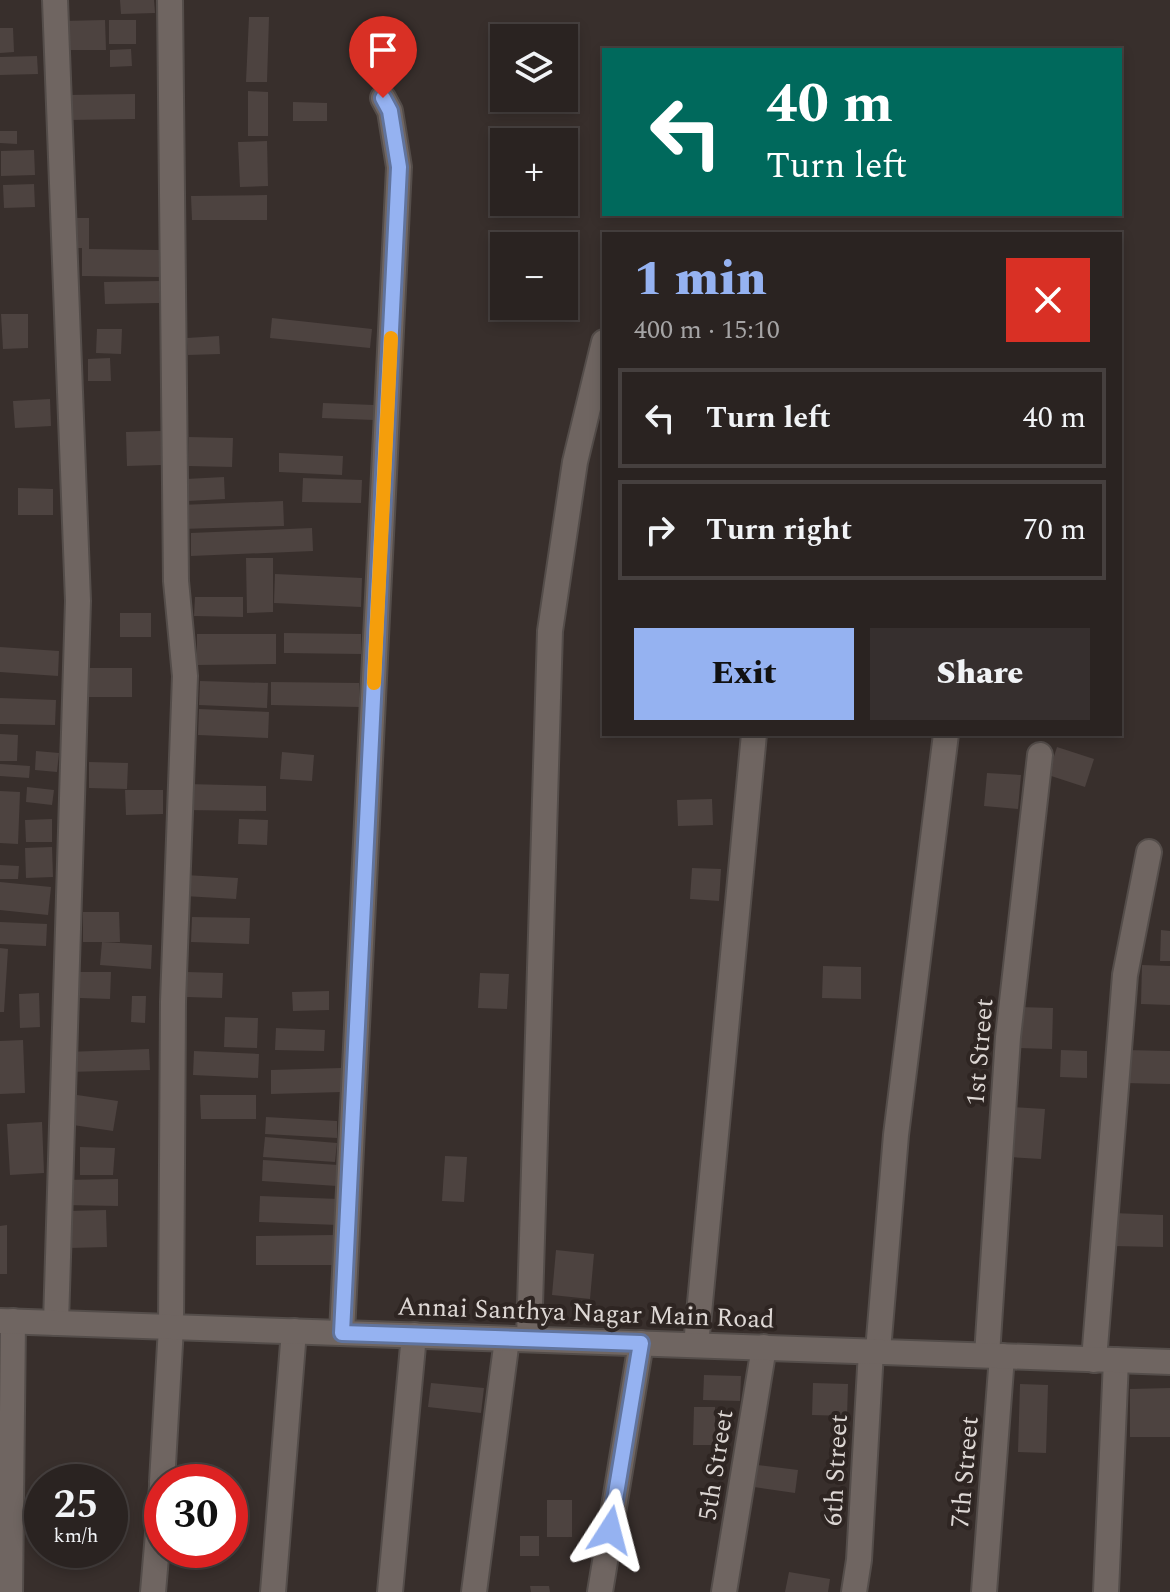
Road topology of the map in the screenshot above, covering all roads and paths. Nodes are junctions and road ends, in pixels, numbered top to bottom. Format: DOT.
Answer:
graph roads {
  1 [pos="55,0"];
  2 [pos="170,0"];
  3 [pos="383,98"];
  4 [pos="602,350"];
  5 [pos="754,736"];
  6 [pos="946,736"];
  7 [pos="1040,755"];
  8 [pos="1149,852"];
  9 [pos="7,1321"];
  10 [pos="56,1323"];
  11 [pos="171,1327"];
  12 [pos="294,1331"];
  13 [pos="342,1333"];
  14 [pos="414,1335"];
  15 [pos="518,1339"];
  16 [pos="641,1343"];
  17 [pos="696,1345"];
  18 [pos="764,1347"];
  19 [pos="874,1351"];
  20 [pos="995,1356"];
  21 [pos="1105,1360"];
  22 [pos="1170,1362"];
  23 [pos="163,1464"];
  24 [pos="155,1568"];
  25 [pos="10,1592"];
  26 [pos="153,1592"];
  27 [pos="273,1592"];
  28 [pos="390,1592"];
  29 [pos="474,1592"];
  30 [pos="600,1592"];
  31 [pos="724,1592"];
  32 [pos="854,1592"];
  33 [pos="984,1592"];
  34 [pos="1106,1592"];
  1 -- 10 [label="street"];
  2 -- 11 [label="street"];
  3 -- 13 [label="street"];
  4 -- 15 [label="street"];
  5 -- 17 [label="street"];
  6 -- 19 [label="street, 6th Street"];
  7 -- 20 [label="street, 1st Street"];
  8 -- 21 [label="street"];
  9 -- 10 [label="street, Annai Santhya Nagar Main Road"];
  9 -- 25 [label="street"];
  10 -- 11 [label="street, Annai Santhya Nagar Main Road"];
  11 -- 12 [label="street, Annai Santhya Nagar Main Road"];
  11 -- 23 [label="street"];
  12 -- 13 [label="street, Annai Santhya Nagar Main Road"];
  12 -- 27 [label="street"];
  13 -- 14 [label="street, Annai Santhya Nagar Main Road"];
  14 -- 15 [label="street, Annai Santhya Nagar Main Road"];
  14 -- 28 [label="street"];
  15 -- 16 [label="street, Annai Santhya Nagar Main Road"];
  15 -- 29 [label="street"];
  16 -- 17 [label="street, Annai Santhya Nagar Main Road"];
  16 -- 30 [label="street"];
  17 -- 18 [label="street, Annai Santhya Nagar Main Road"];
  18 -- 19 [label="street, Annai Santhya Nagar Main Road"];
  18 -- 31 [label="street, 5th Street"];
  19 -- 20 [label="street, Annai Santhya Nagar Main Road"];
  19 -- 32 [label="street, 6th Street"];
  20 -- 21 [label="street, Annai Santhya Nagar Main Road"];
  20 -- 33 [label="street, 7th Street"];
  21 -- 22 [label="street, Annai Santhya Nagar Main Road"];
  21 -- 34 [label="street"];
  24 -- 26 [label="street"];
}
